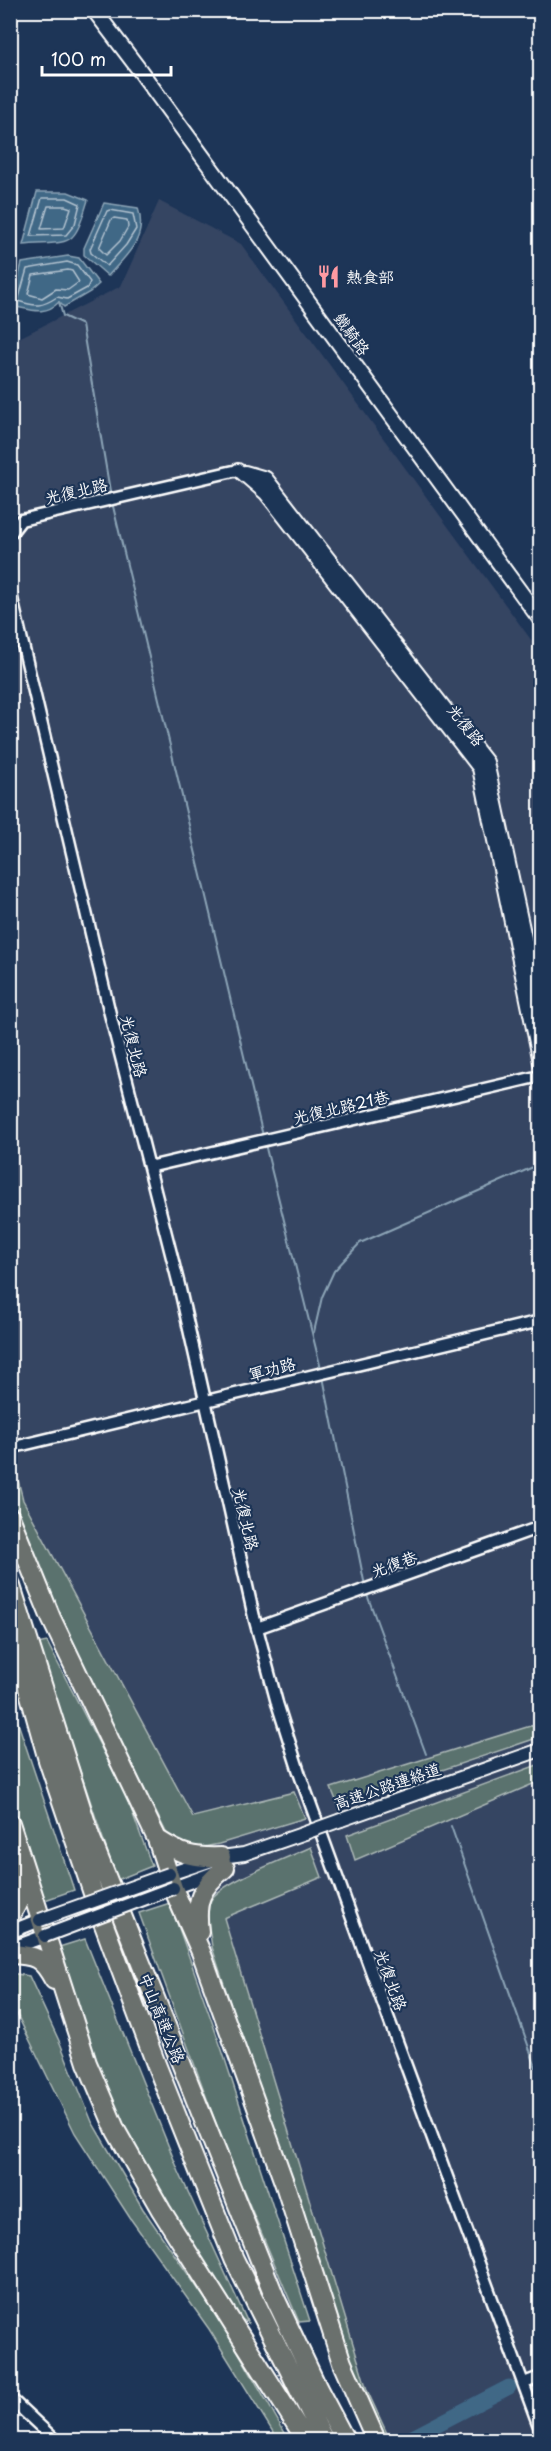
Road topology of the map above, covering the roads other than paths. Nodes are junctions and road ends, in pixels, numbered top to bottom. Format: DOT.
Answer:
graph roads {
  1 [pos="93,10"];
  2 [pos="10,90"];
  3 [pos="10,117"];
  4 [pos="238,470"];
  5 [pos="120,496"];
  6 [pos="10,534"];
  7 [pos="10,590"];
  8 [pos="540,619"];
  9 [pos="540,1007"];
  10 [pos="540,1062"];
  11 [pos="540,1076"];
  12 [pos="149,1167"];
  13 [pos="540,1321"];
  14 [pos="204,1402"];
  15 [pos="10,1448"];
  16 [pos="10,1517"];
  17 [pos="540,1527"];
  18 [pos="10,1583"];
  19 [pos="10,1624"];
  20 [pos="256,1628"];
  21 [pos="540,1750"];
  22 [pos="10,1823"];
  23 [pos="157,1839"];
  24 [pos="22,1861"];
  25 [pos="223,1863"];
  26 [pos="171,1881"];
  27 [pos="10,1917"];
  28 [pos="43,1928"];
  29 [pos="10,1932"];
  30 [pos="10,1949"];
  31 [pos="201,1952"];
  32 [pos="10,1954"];
  33 [pos="66,2002"];
  34 [pos="540,2377"];
  35 [pos="524,2383"];
  36 [pos="10,2397"];
  37 [pos="540,2429"];
  38 [pos="55,2440"];
  39 [pos="306,2440"];
  40 [pos="324,2440"];
  41 [pos="345,2440"];
  42 [pos="376,2440"];
  1 -- 8 [label="main road, 鐵騎路"];
  2 -- 3 [label="street"];
  4 -- 5 [label="street, 光復路"];
  4 -- 9 [label="street, 光復路"];
  4 -- 10 [label="street, 光復路"];
  5 -- 6 [label="street, 光復北路"];
  7 -- 12 [label="street, 光復北路"];
  11 -- 12 [label="street, 光復北路21巷"];
  12 -- 14 [label="street, 光復北路"];
  13 -- 14 [label="street, 軍功路"];
  14 -- 15 [label="street, 軍功路"];
  14 -- 20 [label="street, 光復北路"];
  16 -- 23 [label="highway"];
  17 -- 20 [label="street, 光復巷"];
  18 -- 41 [label="highway, 中山高速公路"];
  19 -- 40 [label="highway, 中山高速公路"];
  20 -- 35 [label="street, 光復北路"];
  21 -- 25 [label="street, 高速公路連絡道, bridge"];
  22 -- 24 [label="highway"];
  23 -- 25 [label="highway"];
  23 -- 26 [label="highway"];
  24 -- 27 [label="highway"];
  24 -- 28 [label="highway"];
  25 -- 26 [label="street, 高速公路連絡道"];
  25 -- 31 [label="highway"];
  26 -- 28 [label="street, 高速公路連絡道, bridge"];
  26 -- 31 [label="highway"];
  28 -- 29 [label="street, 高速公路連絡道"];
  28 -- 30 [label="street, 高速公路連絡道"];
  28 -- 33 [label="highway"];
  31 -- 42 [label="highway"];
  32 -- 33 [label="highway"];
  33 -- 39 [label="highway"];
  34 -- 35 [label="street"];
  35 -- 37 [label="street, 光復北路"];
  36 -- 38 [label="street"];
}
